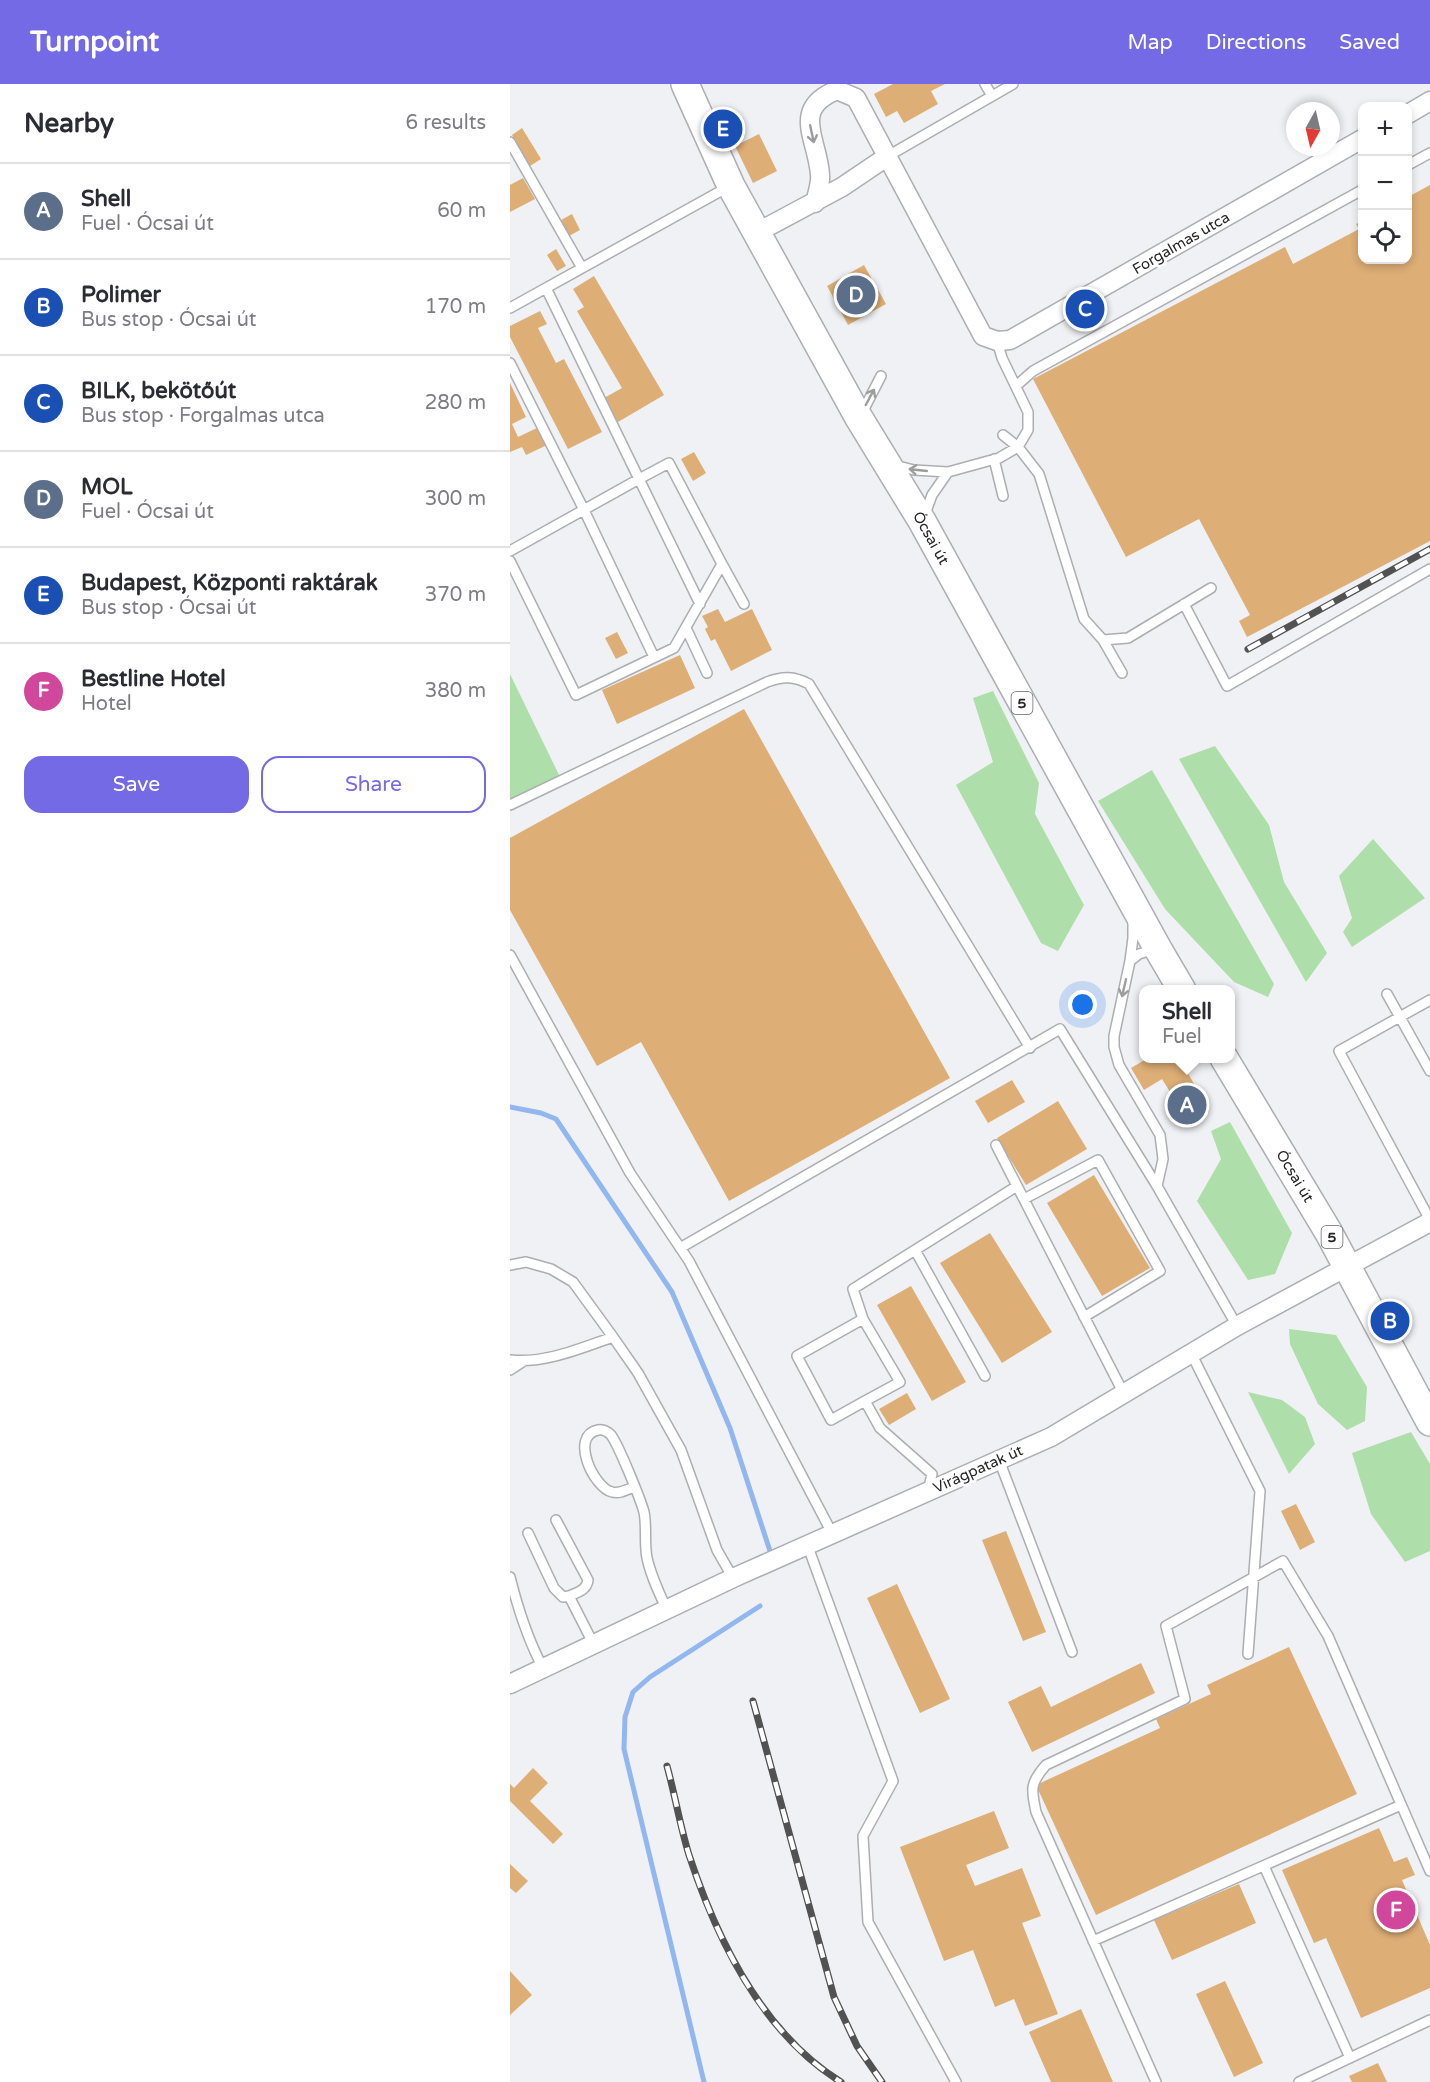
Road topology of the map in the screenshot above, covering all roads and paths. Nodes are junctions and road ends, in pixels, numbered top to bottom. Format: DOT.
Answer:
graph roads {
  1 [pos="685,84"];
  2 [pos="986,84"];
  3 [pos="1013,84"];
  4 [pos="992,96"];
  5 [pos="1430,101"];
  6 [pos="1412,111"];
  7 [pos="1358,141"];
  8 [pos="510,142"];
  9 [pos="1430,153"];
  10 [pos="888,156"];
  11 [pos="1412,162"];
  12 [pos="731,186"];
  13 [pos="1358,192"];
  14 [pos="814,202"];
  15 [pos="756,233"];
  16 [pos="582,268"];
  17 [pos="546,288"];
  18 [pos="510,308"];
  19 [pos="997,341"];
  20 [pos="510,363"];
  21 [pos="881,376"];
  22 [pos="1016,386"];
  23 [pos="859,418"];
  24 [pos="1003,435"];
  25 [pos="1018,447"];
  26 [pos="994,459"];
  27 [pos="888,464"];
  28 [pos="948,472"];
  29 [pos="639,479"];
  30 [pos="1003,496"];
  31 [pos="584,510"];
  32 [pos="922,521"];
  33 [pos="510,551"];
  34 [pos="510,561"];
  35 [pos="722,564"];
  36 [pos="1430,569"];
  37 [pos="1211,588"];
  38 [pos="700,604"];
  39 [pos="744,604"];
  40 [pos="1184,604"];
  41 [pos="686,628"];
  42 [pos="1103,639"];
  43 [pos="654,657"];
  44 [pos="707,673"];
  45 [pos="1122,673"];
  46 [pos="510,805"];
  47 [pos="1100,844"];
  48 [pos="1158,949"];
  49 [pos="510,955"];
  50 [pos="1130,961"];
  51 [pos="1179,985"];
  52 [pos="1387,994"];
  53 [pos="1430,1000"];
  54 [pos="1399,1018"];
  55 [pos="1030,1048"];
  56 [pos="1226,1063"];
  57 [pos="1430,1071"];
  58 [pos="996,1145"];
  59 [pos="1017,1186"];
  60 [pos="1157,1186"];
  61 [pos="1024,1200"];
  62 [pos="1430,1221"];
  63 [pos="681,1248"];
  64 [pos="915,1250"];
  65 [pos="510,1265"];
  66 [pos="1347,1268"];
  67 [pos="1084,1317"];
  68 [pos="863,1319"];
  69 [pos="1237,1326"];
  70 [pos="613,1336"];
  71 [pos="1191,1353"];
  72 [pos="510,1360"];
  73 [pos="524,1361"];
  74 [pos="510,1370"];
  75 [pos="985,1376"];
  76 [pos="1124,1394"];
  77 [pos="865,1401"];
  78 [pos="1430,1422"];
  79 [pos="999,1460"];
  80 [pos="634,1487"];
  81 [pos="928,1491"];
  82 [pos="556,1520"];
  83 [pos="528,1533"];
  84 [pos="832,1533"];
  85 [pos="807,1544"];
  86 [pos="510,1577"];
  87 [pos="733,1578"];
  88 [pos="1254,1578"];
  89 [pos="569,1596"];
  90 [pos="667,1610"];
  91 [pos="594,1645"];
  92 [pos="1072,1652"];
  93 [pos="1248,1654"];
  94 [pos="543,1668"];
  95 [pos="510,1684"];
  96 [pos="1401,1805"];
  97 [pos="1264,1866"];
  98 [pos="1429,1866"];
  99 [pos="1094,1941"];
  100 [pos="1430,2020"];
  101 [pos="1350,2058"];
  102 [pos="956,2082"];
  103 [pos="1156,2082"];
  104 [pos="1299,2082"];
  1 -- 12 [label="main road, Ócsai út / 5"];
  2 -- 4 [label="lane"];
  3 -- 4 [label="lane"];
  4 -- 10 [label="lane"];
  5 -- 6 [label="street"];
  7 -- 19 [label="street, Forgalmas utca"];
  8 -- 16 [label="lane"];
  9 -- 11 [label="lane"];
  10 -- 14 [label="street"];
  10 -- 14 [label="street, one-way"];
  10 -- 19 [label="street"];
  12 -- 15 [label="main road, Ócsai út / 5"];
  12 -- 16 [label="lane"];
  13 -- 22 [label="lane"];
  14 -- 15 [label="street"];
  15 -- 23 [label="main road, Ócsai út / 5"];
  16 -- 17 [label="lane"];
  17 -- 18 [label="lane"];
  17 -- 29 [label="lane"];
  19 -- 22 [label="lane"];
  20 -- 31 [label="lane"];
  23 -- 21 [label="lane, one-way"];
  22 -- 25 [label="lane"];
  23 -- 27 [label="main road, Ócsai út / 5"];
  24 -- 25 [label="lane"];
  25 -- 26 [label="lane"];
  25 -- 42 [label="lane"];
  26 -- 28 [label="lane"];
  26 -- 30 [label="lane"];
  28 -- 27 [label="lane, one-way"];
  27 -- 32 [label="main road, Ócsai út / 5"];
  28 -- 32 [label="lane"];
  29 -- 31 [label="lane"];
  29 -- 35 [label="lane"];
  29 -- 38 [label="lane"];
  31 -- 33 [label="lane"];
  31 -- 43 [label="lane"];
  32 -- 47 [label="main road, Ócsai út / 5"];
  34 -- 43 [label="lane"];
  35 -- 38 [label="lane"];
  35 -- 39 [label="lane"];
  36 -- 40 [label="lane"];
  37 -- 40 [label="lane"];
  38 -- 41 [label="lane"];
  40 -- 42 [label="lane"];
  41 -- 43 [label="lane"];
  41 -- 44 [label="lane"];
  42 -- 45 [label="lane"];
  46 -- 55 [label="lane"];
  47 -- 48 [label="main road, Ócsai út / 5"];
  47 -- 50 [label="lane"];
  48 -- 50 [label="lane"];
  48 -- 51 [label="main road, Ócsai út / 5"];
  49 -- 63 [label="lane"];
  50 -- 60 [label="lane, one-way"];
  52 -- 54 [label="lane"];
  53 -- 54 [label="lane"];
  54 -- 57 [label="lane"];
  54 -- 62 [label="lane"];
  55 -- 60 [label="lane"];
  55 -- 63 [label="lane"];
  56 -- 66 [label="main road, Ócsai út / 5"];
  58 -- 59 [label="lane"];
  59 -- 61 [label="lane"];
  59 -- 64 [label="lane"];
  60 -- 69 [label="lane"];
  61 -- 67 [label="lane"];
  61 -- 67 [label="lane"];
  62 -- 66 [label="street, Virágpatak út"];
  63 -- 84 [label="lane"];
  64 -- 68 [label="lane"];
  64 -- 75 [label="lane"];
  65 -- 70 [label="lane"];
  66 -- 69 [label="street, Virágpatak út"];
  66 -- 78 [label="main road, Ócsai út / 5"];
  67 -- 76 [label="lane"];
  68 -- 77 [label="lane"];
  68 -- 77 [label="lane"];
  69 -- 71 [label="street, Virágpatak út"];
  70 -- 73 [label="lane"];
  70 -- 87 [label="lane"];
  71 -- 76 [label="street, Virágpatak út"];
  71 -- 88 [label="lane"];
  72 -- 73 [label="lane"];
  73 -- 74 [label="lane"];
  76 -- 79 [label="street, Virágpatak út"];
  77 -- 81 [label="lane"];
  79 -- 81 [label="street, Virágpatak út"];
  79 -- 92 [label="lane"];
  80 -- 80 [label="lane"];
  80 -- 90 [label="lane"];
  81 -- 84 [label="street, Virágpatak út"];
  82 -- 89 [label="lane"];
  83 -- 89 [label="lane"];
  84 -- 85 [label="street, Virágpatak út"];
  85 -- 87 [label="street, Virágpatak út"];
  85 -- 102 [label="lane"];
  86 -- 94 [label="lane"];
  87 -- 90 [label="street, Virágpatak út"];
  88 -- 93 [label="lane"];
  88 -- 96 [label="lane"];
  88 -- 99 [label="lane"];
  89 -- 91 [label="lane"];
  90 -- 91 [label="street, Virágpatak út"];
  91 -- 94 [label="street, Virágpatak út"];
  94 -- 95 [label="street, Virágpatak út"];
  96 -- 97 [label="lane"];
  96 -- 98 [label="lane"];
  97 -- 99 [label="lane"];
  97 -- 101 [label="lane"];
  99 -- 103 [label="lane"];
  100 -- 101 [label="lane"];
  101 -- 104 [label="lane"];
}
